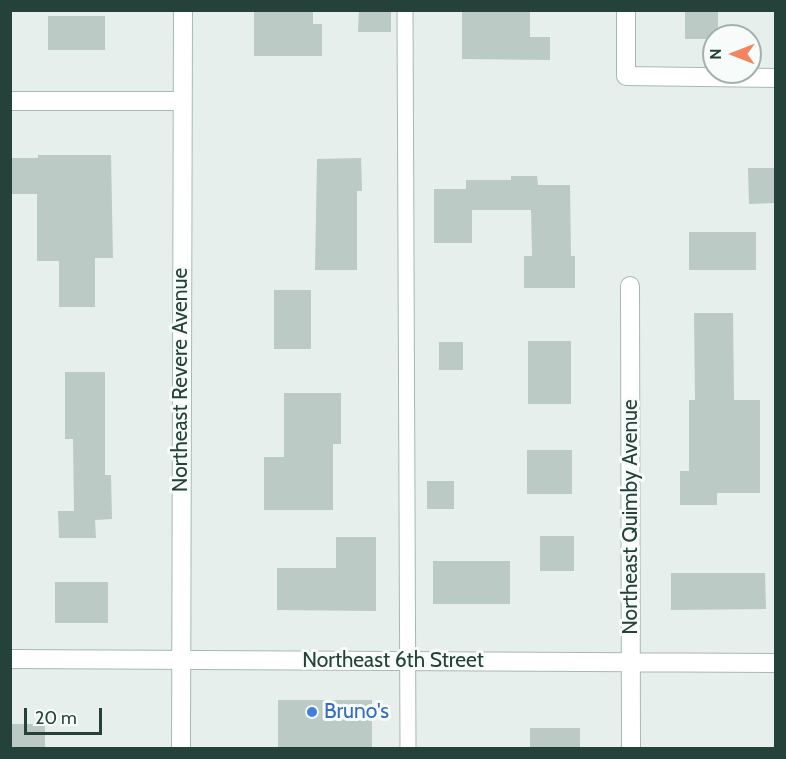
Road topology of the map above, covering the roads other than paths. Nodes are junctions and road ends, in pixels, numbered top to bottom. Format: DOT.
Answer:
graph roads {
  1 [pos="183,10"];
  2 [pos="405,10"];
  3 [pos="626,10"];
  4 [pos="776,78"];
  5 [pos="10,101"];
  6 [pos="182,101"];
  7 [pos="630,286"];
  8 [pos="10,660"];
  9 [pos="180,660"];
  10 [pos="408,661"];
  11 [pos="632,663"];
  12 [pos="776,663"];
  13 [pos="181,748"];
  14 [pos="408,748"];
  15 [pos="631,748"];
  1 -- 6 [label="street, Northeast Revere Avenue"];
  2 -- 10 [label="lane"];
  3 -- 4 [label="street"];
  5 -- 6 [label="street"];
  6 -- 9 [label="street, Northeast Revere Avenue"];
  7 -- 11 [label="street, Northeast Quimby Avenue"];
  8 -- 9 [label="street, Northeast 6th Street"];
  9 -- 10 [label="street, Northeast 6th Street"];
  9 -- 13 [label="street, Northeast Revere Avenue"];
  10 -- 11 [label="street, Northeast 6th Street"];
  10 -- 14 [label="lane"];
  11 -- 12 [label="street, Northeast 6th Street"];
  11 -- 15 [label="street, Northeast Quimby Avenue"];
}
